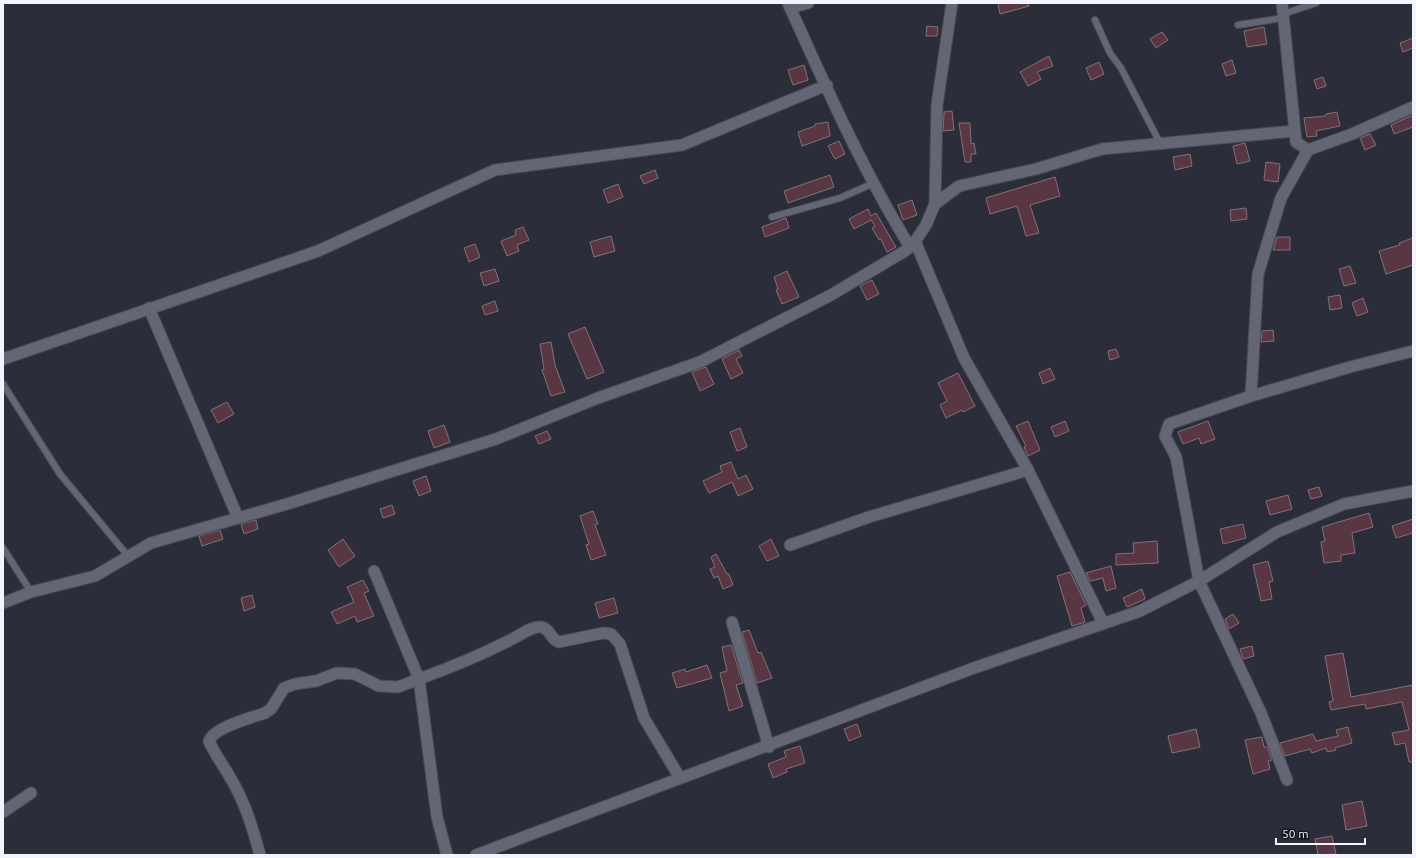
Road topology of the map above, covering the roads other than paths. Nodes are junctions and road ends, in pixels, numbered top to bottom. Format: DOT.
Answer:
graph roads {
  1 [pos="808,3"];
  2 [pos="952,3"];
  3 [pos="1316,3"];
  4 [pos="789,5"];
  5 [pos="1282,12"];
  6 [pos="1095,20"];
  7 [pos="1238,25"];
  8 [pos="827,86"];
  9 [pos="1413,107"];
  10 [pos="1295,131"];
  11 [pos="1160,143"];
  12 [pos="1308,150"];
  13 [pos="874,183"];
  14 [pos="935,204"];
  15 [pos="772,217"];
  16 [pos="913,244"];
  17 [pos="149,308"];
  18 [pos="1413,351"];
  19 [pos="3,359"];
  20 [pos="3,384"];
  21 [pos="1251,396"];
  22 [pos="1028,470"];
  23 [pos="1413,491"];
  24 [pos="238,518"];
  25 [pos="790,545"];
  26 [pos="3,548"];
  27 [pos="128,556"];
  28 [pos="374,571"];
  29 [pos="1199,581"];
  30 [pos="31,592"];
  31 [pos="3,603"];
  32 [pos="732,622"];
  33 [pos="1103,623"];
  34 [pos="419,679"];
  35 [pos="769,746"];
  36 [pos="680,778"];
  37 [pos="1287,780"];
  38 [pos="31,793"];
  39 [pos="3,812"];
  40 [pos="260,855"];
  41 [pos="446,855"];
  42 [pos="476,855"];
  1 -- 4 [label="street"];
  2 -- 14 [label="street"];
  3 -- 5 [label="lane"];
  4 -- 8 [label="street"];
  5 -- 7 [label="lane"];
  5 -- 10 [label="street"];
  6 -- 11 [label="lane"];
  8 -- 13 [label="street"];
  8 -- 17 [label="street"];
  9 -- 12 [label="street"];
  10 -- 11 [label="street"];
  10 -- 12 [label="street"];
  11 -- 14 [label="street"];
  12 -- 21 [label="street"];
  13 -- 15 [label="lane"];
  13 -- 16 [label="street"];
  14 -- 16 [label="street"];
  16 -- 22 [label="street"];
  16 -- 24 [label="street"];
  17 -- 19 [label="street"];
  17 -- 24 [label="street"];
  18 -- 21 [label="street"];
  20 -- 27 [label="lane"];
  21 -- 29 [label="street"];
  22 -- 25 [label="street"];
  22 -- 33 [label="street"];
  23 -- 29 [label="street"];
  24 -- 27 [label="street"];
  26 -- 30 [label="lane"];
  27 -- 30 [label="street"];
  28 -- 34 [label="street"];
  29 -- 33 [label="street"];
  29 -- 37 [label="street"];
  30 -- 31 [label="street"];
  32 -- 35 [label="street"];
  33 -- 35 [label="street"];
  34 -- 36 [label="street"];
  34 -- 40 [label="street"];
  34 -- 41 [label="street"];
  35 -- 36 [label="street"];
  36 -- 42 [label="street"];
  38 -- 39 [label="street"];
}
